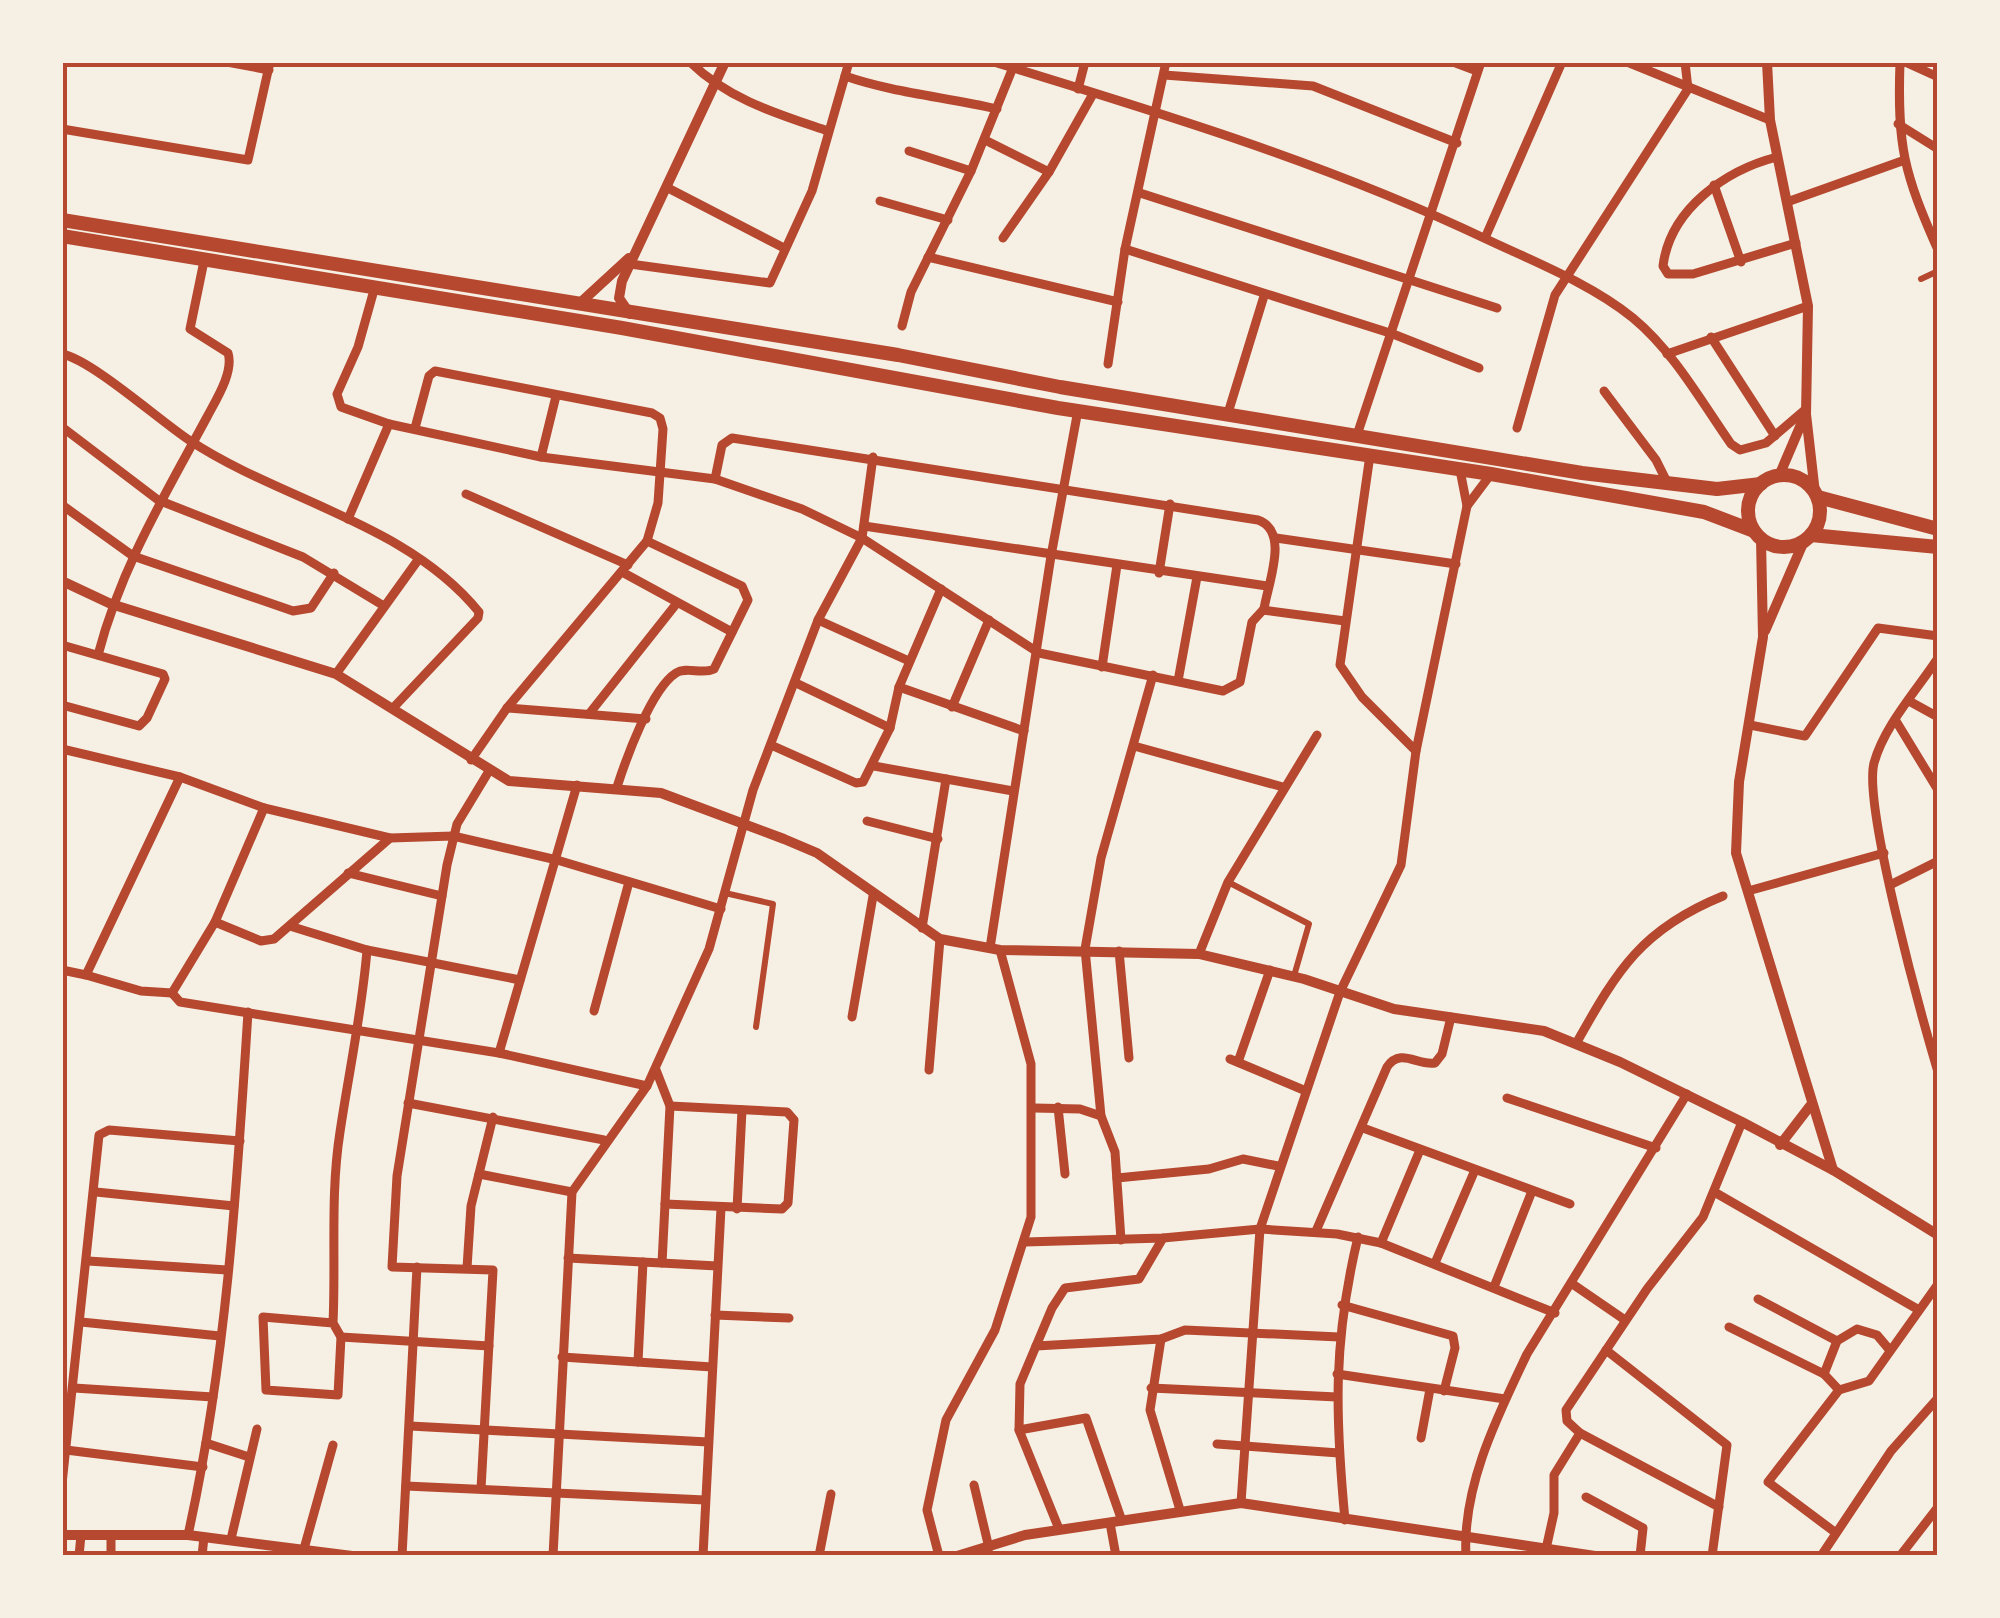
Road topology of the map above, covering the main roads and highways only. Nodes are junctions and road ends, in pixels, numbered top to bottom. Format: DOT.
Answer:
graph roads {
  1 [pos="62,220"];
  2 [pos="62,236"];
  3 [pos="1761,484"];
  4 [pos="1816,495"];
  5 [pos="1938,529"];
  6 [pos="1757,535"];
  7 [pos="1808,538"];
  8 [pos="1938,546"];
  1 -- 3 [label="main road"];
  2 -- 6 [label="main road"];
  3 -- 4 [label="main road"];
  3 -- 6 [label="main road"];
  4 -- 5 [label="main road"];
  4 -- 7 [label="main road"];
  6 -- 7 [label="main road"];
  7 -- 8 [label="main road"];
}
